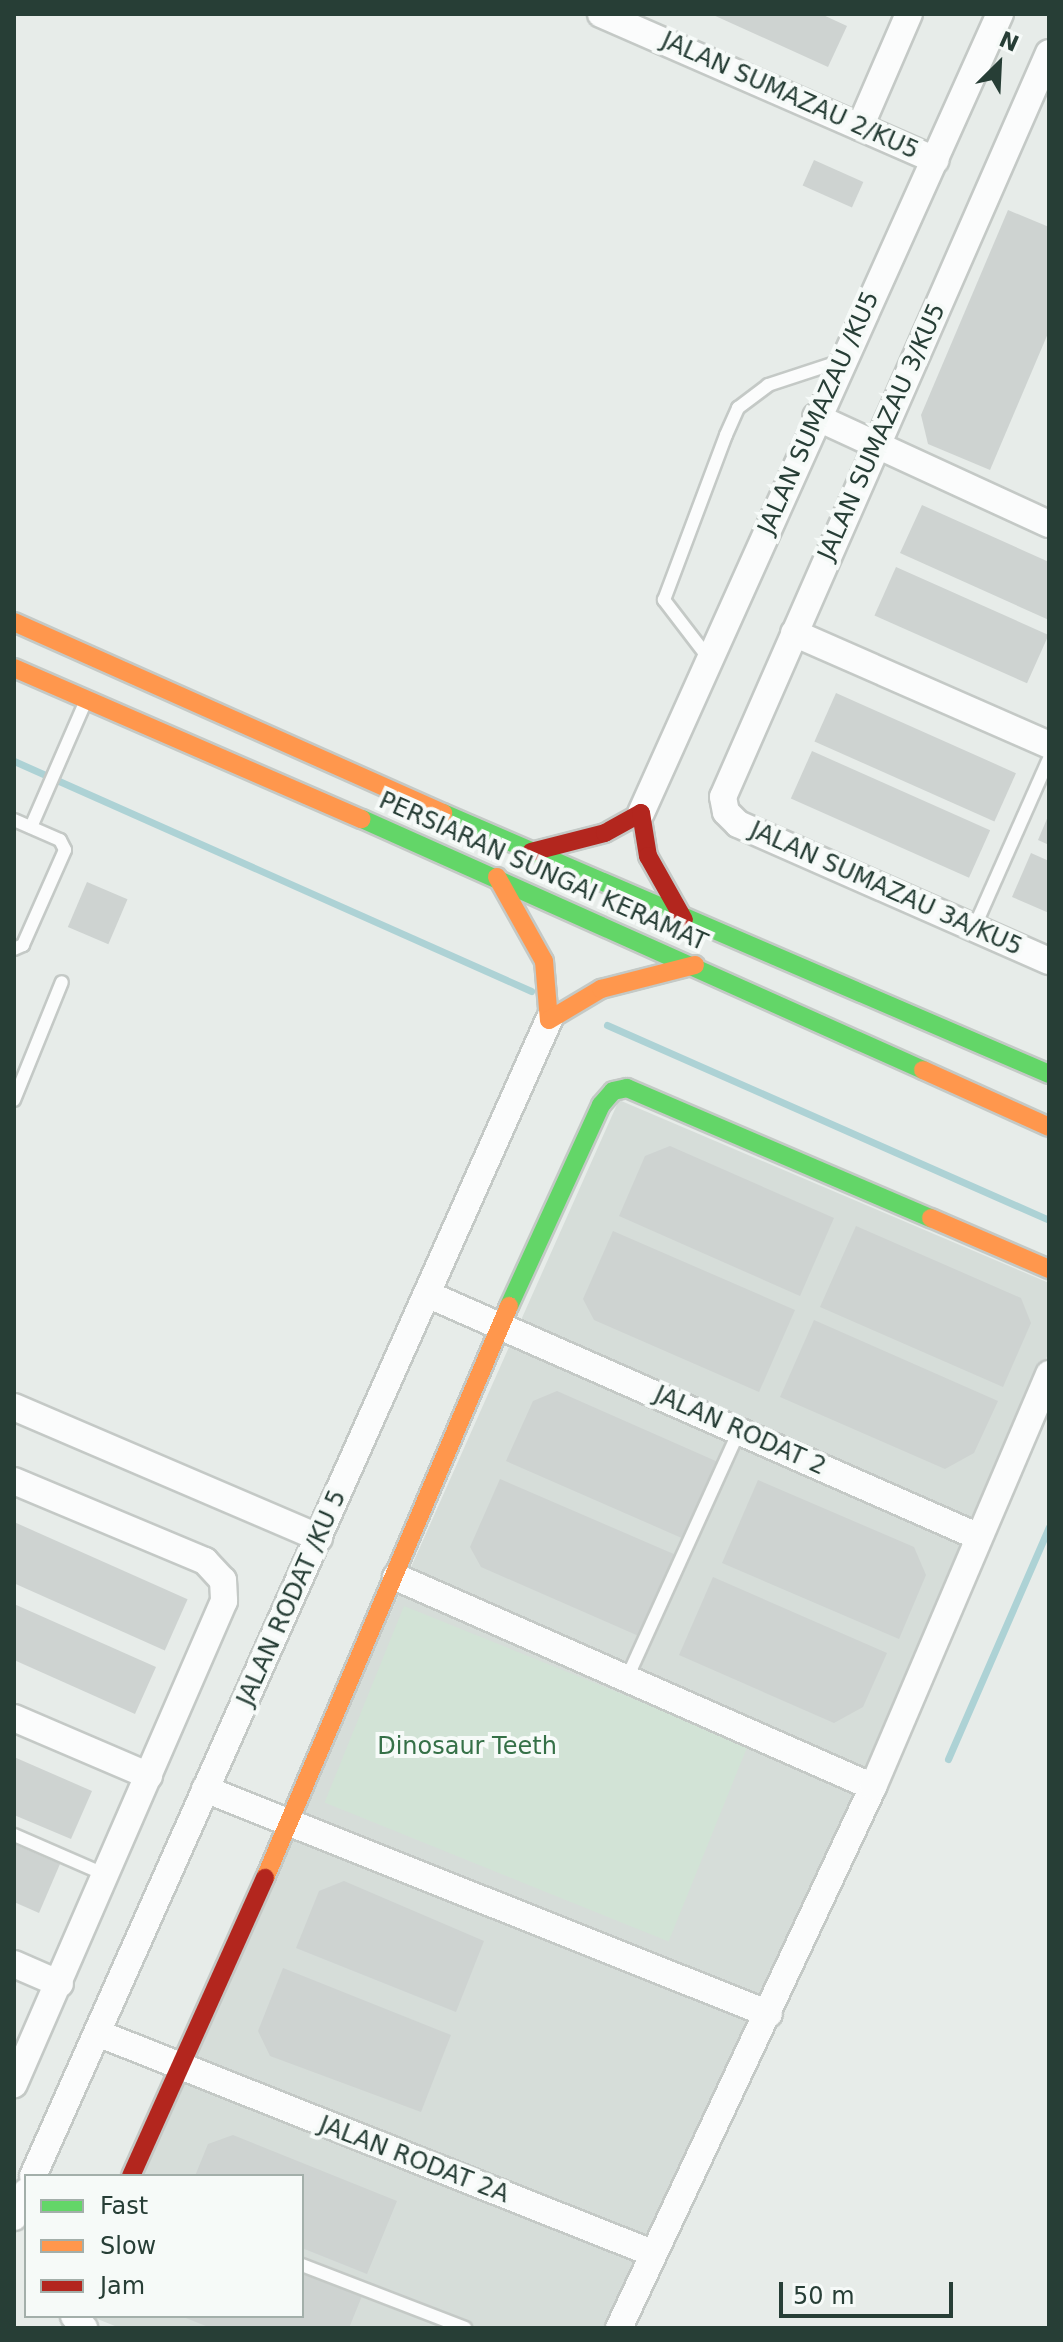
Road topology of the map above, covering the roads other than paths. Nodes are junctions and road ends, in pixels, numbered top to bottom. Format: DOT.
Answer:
graph roads {
  1 [pos="601,14"];
  2 [pos="909,14"];
  3 [pos="1000,14"];
  4 [pos="1049,53"];
  5 [pos="860,127"];
  6 [pos="935,160"];
  7 [pos="841,361"];
  8 [pos="816,417"];
  9 [pos="875,446"];
  10 [pos="1049,524"];
  11 [pos="14,622"];
  12 [pos="794,633"];
  13 [pos="69,646"];
  14 [pos="710,660"];
  15 [pos="14,668"];
  16 [pos="85,699"];
  17 [pos="1049,745"];
  18 [pos="1049,759"];
  19 [pos="726,812"];
  20 [pos="641,813"];
  21 [pos="14,820"];
  22 [pos="31,827"];
  23 [pos="531,852"];
  24 [pos="497,877"];
  25 [pos="684,920"];
  26 [pos="974,928"];
  27 [pos="14,949"];
  28 [pos="1049,961"];
  29 [pos="695,965"];
  30 [pos="62,982"];
  31 [pos="549,1020"];
  32 [pos="1049,1074"];
  33 [pos="14,1100"];
  34 [pos="1049,1127"];
  35 [pos="1049,1269"];
  36 [pos="427,1294"];
  37 [pos="501,1325"];
  38 [pos="1049,1374"];
  39 [pos="14,1407"];
  40 [pos="739,1431"];
  41 [pos="14,1481"];
  42 [pos="979,1537"];
  43 [pos="319,1538"];
  44 [pos="396,1577"];
  45 [pos="627,1678"];
  46 [pos="14,1718"];
  47 [pos="149,1776"];
  48 [pos="873,1787"];
  49 [pos="205,1789"];
  50 [pos="290,1823"];
  51 [pos="14,1835"];
  52 [pos="106,1875"];
  53 [pos="14,1964"];
  54 [pos="60,1984"];
  55 [pos="769,2014"];
  56 [pos="100,2034"];
  57 [pos="177,2067"];
  58 [pos="14,2084"];
  59 [pos="34,2174"];
  60 [pos="132,2174"];
  61 [pos="24,2196"];
  62 [pos="14,2217"];
  63 [pos="652,2253"];
  64 [pos="304,2266"];
  65 [pos="465,2328"];
  66 [pos="619,2328"];
  1 -- 5 [label="street, JALAN SUMAZAU 2/KU5"];
  2 -- 5 [label="street"];
  3 -- 6 [label="street, JALAN SUMAZAU /KU5"];
  4 -- 9 [label="street, JALAN SUMAZAU 3/KU5"];
  5 -- 6 [label="street, JALAN SUMAZAU 2/KU5"];
  6 -- 7 [label="street, JALAN SUMAZAU /KU5"];
  7 -- 8 [label="street, JALAN SUMAZAU /KU5"];
  7 -- 14 [label="lane"];
  8 -- 9 [label="street"];
  8 -- 14 [label="street, JALAN SUMAZAU /KU5"];
  9 -- 10 [label="street"];
  9 -- 12 [label="street, JALAN SUMAZAU 3/KU5"];
  11 -- 13 [label="street, PERSIARAN SUNGAI KERAMAT"];
  12 -- 17 [label="street"];
  12 -- 19 [label="street, JALAN SUMAZAU 3/KU5"];
  13 -- 16 [label="street"];
  13 -- 23 [label="street, PERSIARAN SUNGAI KERAMAT"];
  14 -- 20 [label="street, JALAN SUMAZAU /KU5"];
  15 -- 16 [label="street, PERSIARAN SUNGAI KERAMAT"];
  16 -- 22 [label="lane"];
  16 -- 24 [label="street, PERSIARAN SUNGAI KERAMAT"];
  18 -- 26 [label="lane"];
  19 -- 26 [label="street, JALAN SUMAZAU 3A/KU5"];
  20 -- 23 [label="street"];
  20 -- 25 [label="street"];
  21 -- 22 [label="lane"];
  22 -- 27 [label="lane"];
  23 -- 25 [label="street, PERSIARAN SUNGAI KERAMAT"];
  24 -- 29 [label="street, PERSIARAN SUNGAI KERAMAT"];
  24 -- 31 [label="street"];
  25 -- 32 [label="street, PERSIARAN SUNGAI KERAMAT"];
  26 -- 28 [label="street, JALAN SUMAZAU 3A/KU5"];
  29 -- 31 [label="street"];
  29 -- 34 [label="street, PERSIARAN SUNGAI KERAMAT"];
  30 -- 33 [label="lane"];
  31 -- 36 [label="street, JALAN RODAT /KU 5"];
  35 -- 37 [label="street"];
  36 -- 37 [label="street, JALAN RODAT 2"];
  36 -- 43 [label="street, JALAN RODAT /KU 5"];
  37 -- 40 [label="street, JALAN RODAT 2"];
  37 -- 44 [label="street"];
  38 -- 42 [label="street"];
  39 -- 43 [label="street"];
  40 -- 42 [label="street, JALAN RODAT 2"];
  40 -- 45 [label="lane"];
  41 -- 47 [label="street"];
  42 -- 48 [label="street"];
  43 -- 49 [label="street, JALAN RODAT /KU 5"];
  44 -- 45 [label="street"];
  44 -- 50 [label="street"];
  45 -- 48 [label="street"];
  46 -- 47 [label="street"];
  47 -- 52 [label="street"];
  48 -- 55 [label="street"];
  49 -- 50 [label="street"];
  49 -- 56 [label="street, JALAN RODAT /KU 5"];
  50 -- 55 [label="street"];
  50 -- 57 [label="street"];
  51 -- 52 [label="lane"];
  52 -- 54 [label="street"];
  53 -- 54 [label="street"];
  54 -- 58 [label="street"];
  55 -- 63 [label="street"];
  56 -- 57 [label="street, JALAN RODAT 2A"];
  56 -- 59 [label="street, JALAN RODAT /KU 5"];
  57 -- 60 [label="street"];
  57 -- 63 [label="street, JALAN RODAT 2A"];
  61 -- 62 [label="street"];
  63 -- 66 [label="street"];
  64 -- 65 [label="lane"];
}
